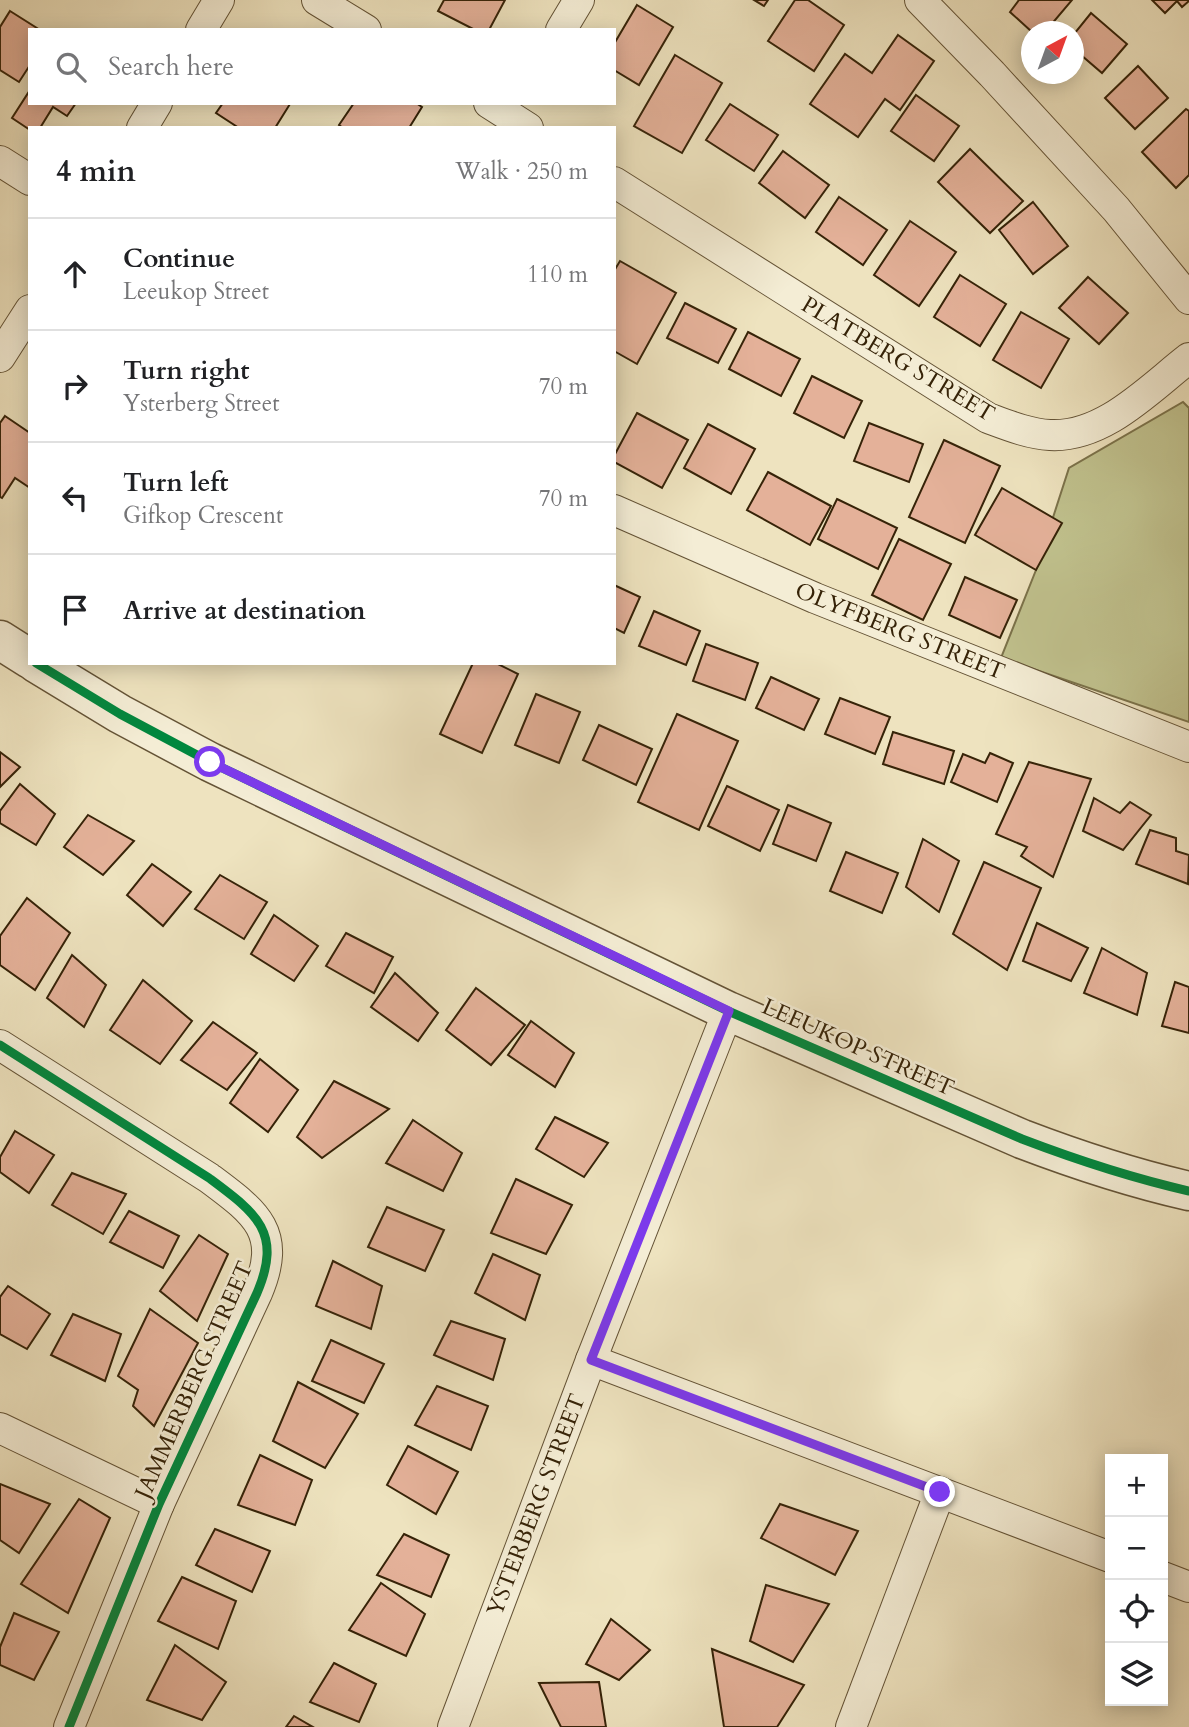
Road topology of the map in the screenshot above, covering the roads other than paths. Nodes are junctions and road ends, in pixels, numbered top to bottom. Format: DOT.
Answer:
graph roads {
  1 [pos="219,0"];
  2 [pos="317,0"];
  3 [pos="579,0"];
  4 [pos="920,0"];
  5 [pos="202,28"];
  6 [pos="363,28"];
  7 [pos="562,28"];
  8 [pos="156,105"];
  9 [pos="143,126"];
  10 [pos="0,161"];
  11 [pos="28,179"];
  12 [pos="616,183"];
  13 [pos="1189,299"];
  14 [pos="28,313"];
  15 [pos="0,357"];
  16 [pos="1189,358"];
  17 [pos="616,511"];
  18 [pos="0,640"];
  19 [pos="28,658"];
  20 [pos="39,665"];
  21 [pos="1189,747"];
  22 [pos="729,1011"];
  23 [pos="0,1045"];
  24 [pos="1189,1191"];
  25 [pos="591,1360"];
  26 [pos="0,1428"];
  27 [pos="940,1492"];
  28 [pos="159,1504"];
  29 [pos="1105,1555"];
  30 [pos="1168,1579"];
  31 [pos="1189,1587"];
  32 [pos="69,1727"];
  33 [pos="453,1727"];
  34 [pos="850,1727"];
  1 -- 5 [label="street"];
  2 -- 6 [label="street"];
  3 -- 7 [label="street"];
  4 -- 13 [label="street"];
  8 -- 9 [label="street"];
  10 -- 11 [label="street"];
  12 -- 16 [label="street, PLATBERG STREET"];
  14 -- 15 [label="street"];
  17 -- 21 [label="street, OLYFBERG STREET"];
  18 -- 19 [label="street"];
  20 -- 22 [label="street, LEEUKOP STREET"];
  22 -- 24 [label="street, LEEUKOP STREET"];
  22 -- 25 [label="street, YSTERBERG STREET"];
  23 -- 28 [label="street, JAMMERBERG STREET"];
  25 -- 27 [label="street"];
  25 -- 33 [label="street, YSTERBERG STREET"];
  26 -- 28 [label="street"];
  27 -- 29 [label="street"];
  27 -- 34 [label="street"];
  28 -- 32 [label="street, JAMMERBERG STREET"];
  30 -- 31 [label="street"];
}
